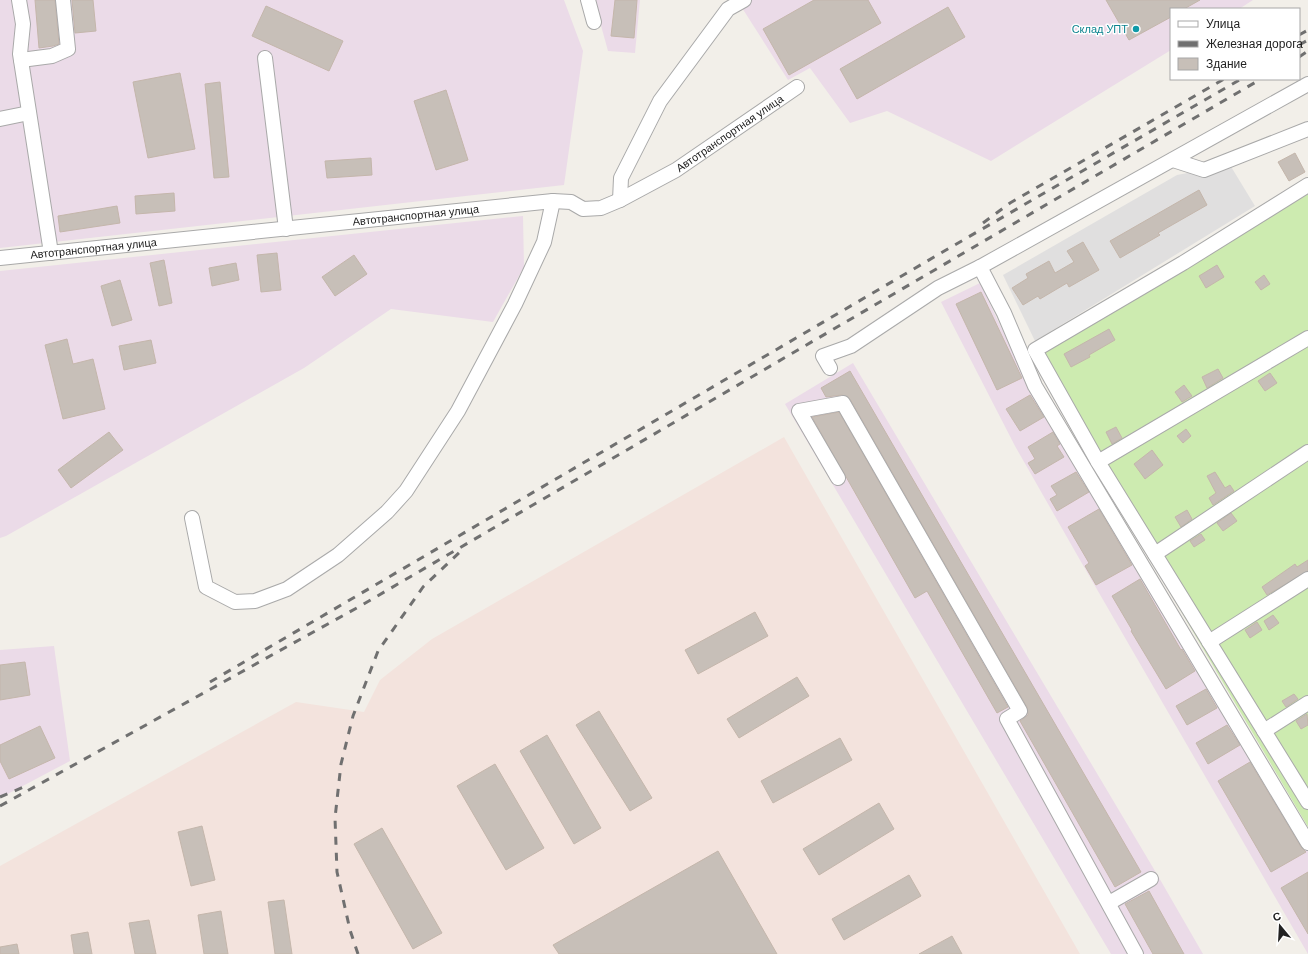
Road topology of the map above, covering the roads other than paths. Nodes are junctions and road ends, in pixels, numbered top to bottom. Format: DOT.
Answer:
graph roads {
  1 [pos="18,0"];
  2 [pos="63,0"];
  3 [pos="588,0"];
  4 [pos="744,0"];
  5 [pos="594,22"];
  6 [pos="265,58"];
  7 [pos="21,60"];
  8 [pos="1308,84"];
  9 [pos="797,86"];
  10 [pos="29,113"];
  11 [pos="0,119"];
  12 [pos="1308,129"];
  13 [pos="1173,160"];
  14 [pos="1308,185"];
  15 [pos="620,200"];
  16 [pos="553,201"];
  17 [pos="286,228"];
  18 [pos="51,253"];
  19 [pos="0,258"];
  20 [pos="980,267"];
  21 [pos="1308,338"];
  22 [pos="830,368"];
  23 [pos="1308,452"];
  24 [pos="1098,462"];
  25 [pos="838,478"];
  26 [pos="192,518"];
  27 [pos="1155,554"];
  28 [pos="1308,579"];
  29 [pos="1209,642"];
  30 [pos="1308,703"];
  31 [pos="1264,731"];
  32 [pos="1308,802"];
  33 [pos="1308,843"];
  34 [pos="1151,879"];
  35 [pos="1109,903"];
  36 [pos="1136,954"];
  1 -- 7 [label="street"];
  2 -- 7 [label="street"];
  3 -- 5 [label="street"];
  4 -- 15 [label="street"];
  6 -- 17 [label="street"];
  7 -- 10 [label="street"];
  8 -- 13 [label="street"];
  9 -- 15 [label="street, Автотранспортная улица"];
  10 -- 11 [label="street"];
  10 -- 18 [label="street"];
  12 -- 13 [label="street"];
  13 -- 20 [label="street"];
  14 -- 24 [label="street"];
  15 -- 16 [label="street, Автотранспортная улица"];
  16 -- 17 [label="street, Автотранспортная улица"];
  16 -- 26 [label="street"];
  17 -- 18 [label="street, Автотранспортная улица"];
  18 -- 19 [label="street, Автотранспортная улица"];
  20 -- 22 [label="street"];
  20 -- 33 [label="street"];
  21 -- 24 [label="street"];
  23 -- 27 [label="street"];
  24 -- 27 [label="street"];
  25 -- 35 [label="street"];
  27 -- 29 [label="street"];
  28 -- 29 [label="street"];
  29 -- 31 [label="street"];
  30 -- 31 [label="street"];
  31 -- 32 [label="street"];
  34 -- 35 [label="street"];
  35 -- 36 [label="street"];
}
